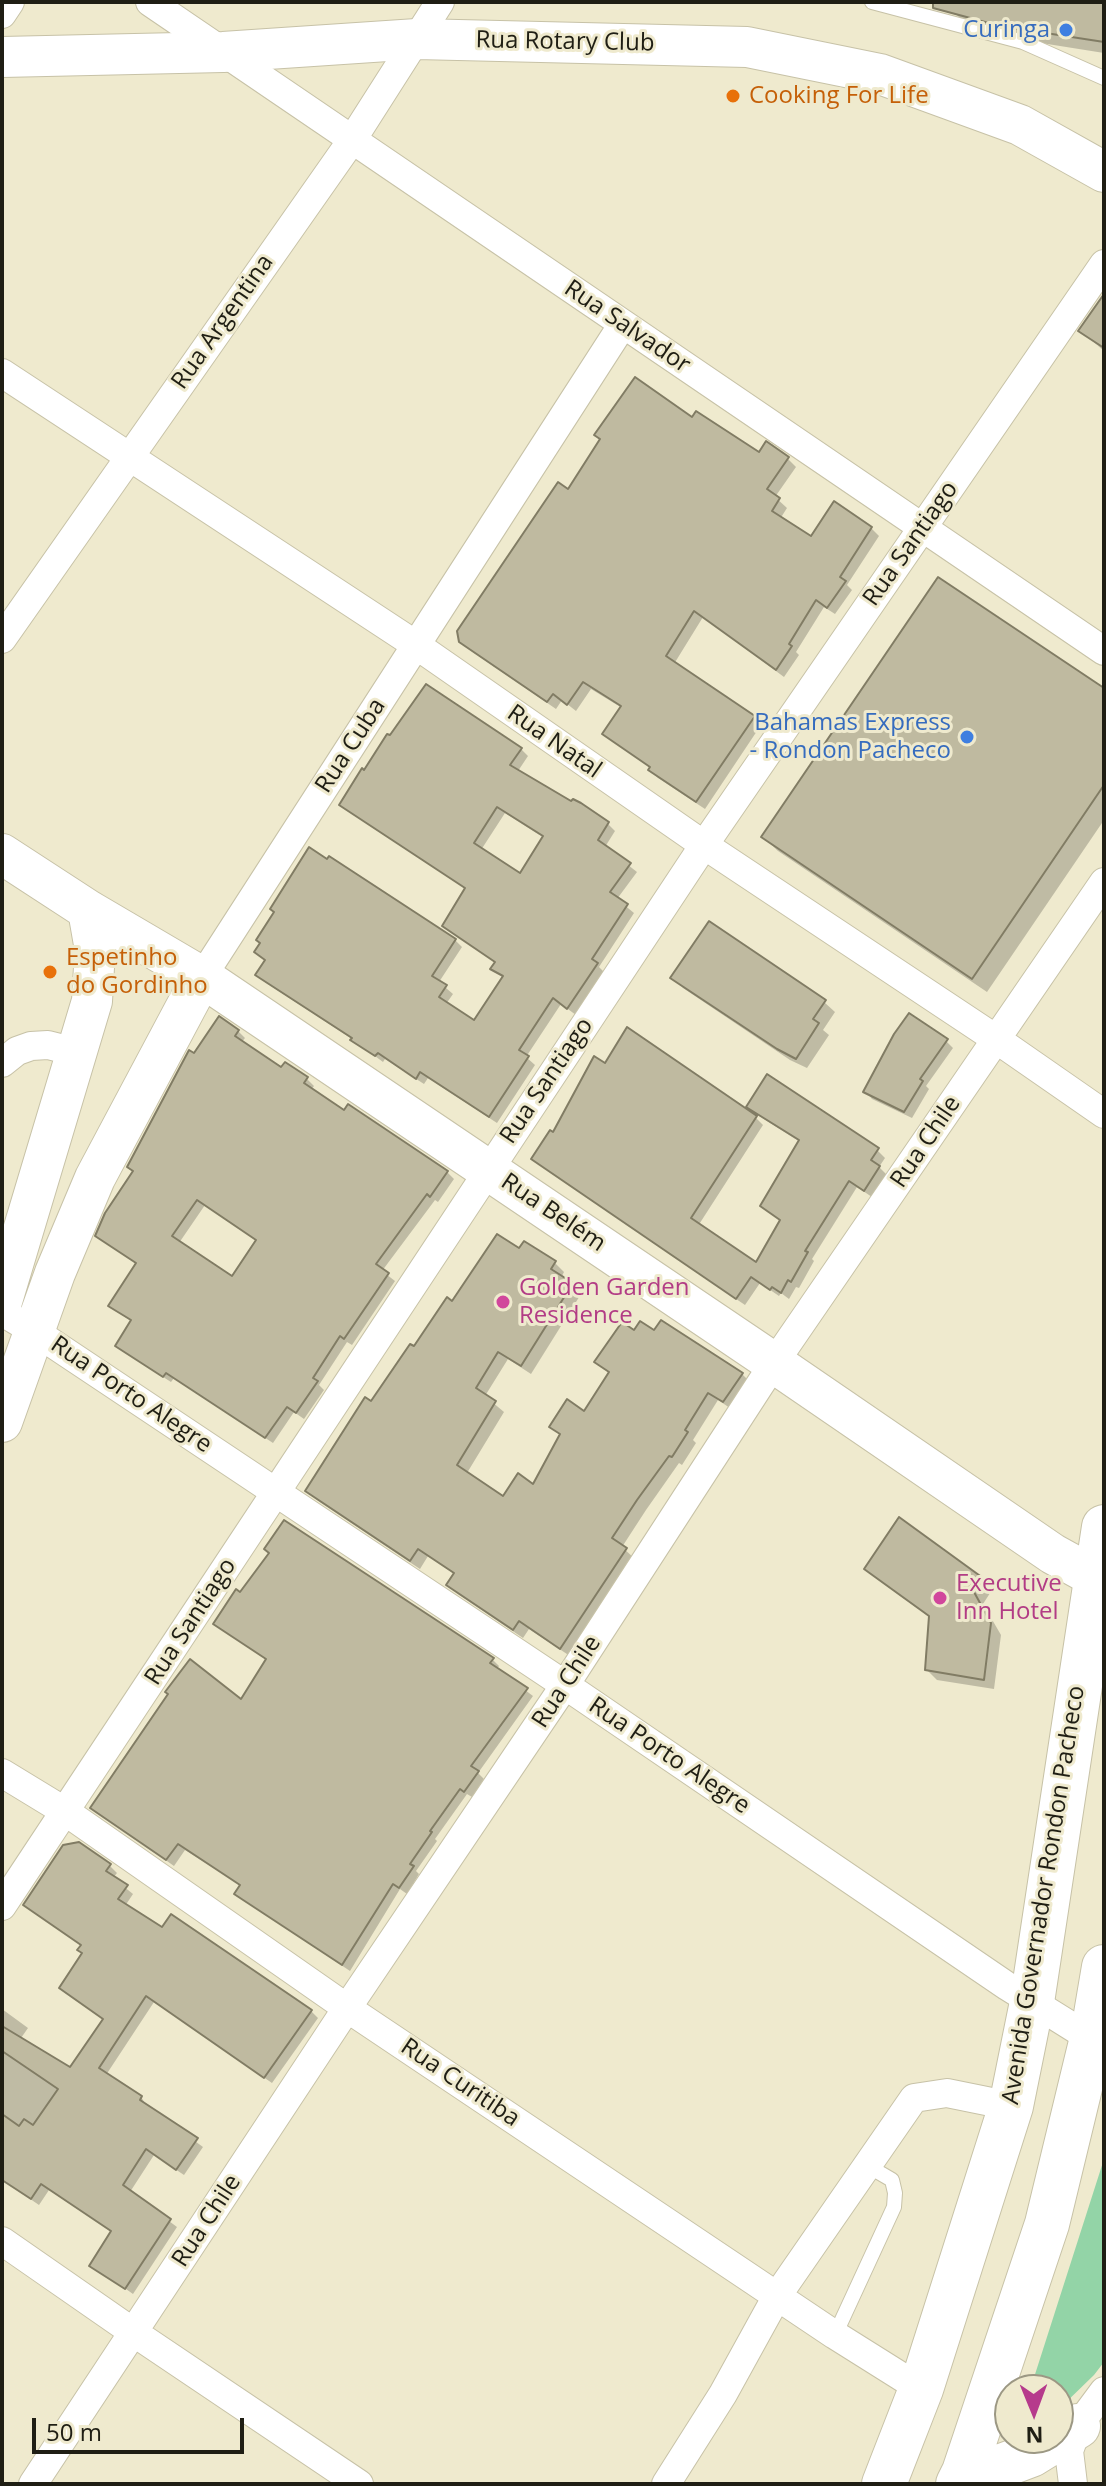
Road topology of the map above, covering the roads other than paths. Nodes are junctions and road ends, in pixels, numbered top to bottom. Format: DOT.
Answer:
graph roads {
  1 [pos="10,2"];
  2 [pos="150,2"];
  3 [pos="440,2"];
  4 [pos="872,2"];
  5 [pos="2,14"];
  6 [pos="417,39"];
  7 [pos="223,52"];
  8 [pos="2,57"];
  9 [pos="1104,78"];
  10 [pos="352,140"];
  11 [pos="1104,172"];
  12 [pos="1104,264"];
  13 [pos="623,324"];
  14 [pos="2,373"];
  15 [pos="128,458"];
  16 [pos="922,528"];
  17 [pos="2,639"];
  18 [pos="416,645"];
  19 [pos="1104,651"];
  20 [pos="704,845"];
  21 [pos="2,854"];
  22 [pos="1104,882"];
  23 [pos="88,910"];
  24 [pos="153,949"];
  25 [pos="202,977"];
  26 [pos="92,1001"];
  27 [pos="996,1039"];
  28 [pos="76,1052"];
  29 [pos="2,1063"];
  30 [pos="1104,1114"];
  31 [pos="489,1169"];
  32 [pos="2,1301"];
  33 [pos="18,1322"];
  34 [pos="774,1363"];
  35 [pos="2,1422"];
  36 [pos="276,1492"];
  37 [pos="1104,1527"];
  38 [pos="1100,1579"];
  39 [pos="565,1685"];
  40 [pos="2,1773"];
  41 [pos="66,1812"];
  42 [pos="2,1906"];
  43 [pos="1104,1967"];
  44 [pos="1032,2002"];
  45 [pos="347,2008"];
  46 [pos="1098,2043"];
  47 [pos="1011,2106"];
  48 [pos="868,2166"];
  49 [pos="2,2241"];
  50 [pos="777,2296"];
  51 [pos="133,2332"];
  52 [pos="835,2335"];
  53 [pos="921,2389"];
  54 [pos="1104,2391"];
  55 [pos="1078,2426"];
  56 [pos="961,2478"];
  57 [pos="33,2484"];
  58 [pos="359,2484"];
  59 [pos="666,2484"];
  60 [pos="884,2484"];
  61 [pos="1073,2484"];
  1 -- 5 [label="street"];
  2 -- 7 [label="street, Rua Salvador"];
  3 -- 6 [label="street, Rua Argentina"];
  4 -- 9 [label="lane"];
  6 -- 7 [label="street, Rua Rotary Club"];
  6 -- 10 [label="street, Rua Argentina"];
  6 -- 11 [label="street, Rua Rotary Club"];
  7 -- 8 [label="street, Rua Rotary Club"];
  7 -- 10 [label="street, Rua Salvador"];
  10 -- 13 [label="street, Rua Salvador"];
  10 -- 15 [label="street, Rua Argentina"];
  12 -- 16 [label="street, Rua Santiago"];
  13 -- 16 [label="street, Rua Salvador"];
  13 -- 18 [label="street, Rua Cuba"];
  14 -- 15 [label="street, Rua Natal"];
  15 -- 17 [label="street, Rua Argentina"];
  15 -- 18 [label="street, Rua Natal"];
  16 -- 19 [label="street, Rua Salvador"];
  16 -- 20 [label="street, Rua Santiago"];
  18 -- 20 [label="street, Rua Natal"];
  18 -- 25 [label="street, Rua Cuba"];
  20 -- 27 [label="street, Rua Natal"];
  20 -- 31 [label="street, Rua Santiago"];
  21 -- 23 [label="street, Rua Belém"];
  22 -- 27 [label="street, Rua Chile"];
  23 -- 24 [label="street, Rua Belém"];
  23 -- 26 [label="street"];
  24 -- 25 [label="street, Rua Belém"];
  24 -- 26 [label="street"];
  25 -- 31 [label="street, Rua Belém"];
  25 -- 33 [label="street, Rua Cuba"];
  26 -- 28 [label="street"];
  27 -- 30 [label="street, Rua Natal"];
  27 -- 34 [label="street, Rua Chile"];
  28 -- 29 [label="street"];
  28 -- 32 [label="street"];
  31 -- 34 [label="street, Rua Belém"];
  31 -- 36 [label="street, Rua Santiago"];
  33 -- 35 [label="street, Rua Cuba"];
  33 -- 36 [label="street, Rua Porto Alegre"];
  34 -- 38 [label="street, Rua Belém"];
  34 -- 39 [label="street, Rua Chile"];
  36 -- 39 [label="street, Rua Porto Alegre"];
  36 -- 41 [label="street, Rua Santiago"];
  37 -- 38 [label="main road, Avenida Governador Rondon Pacheco"];
  38 -- 44 [label="main road, Avenida Governador Rondon Pacheco"];
  39 -- 44 [label="street, Rua Porto Alegre"];
  39 -- 45 [label="street, Rua Chile"];
  40 -- 41 [label="street, Rua Curitiba"];
  41 -- 42 [label="street, Rua Santiago"];
  41 -- 45 [label="street, Rua Curitiba"];
  43 -- 46 [label="main road"];
  44 -- 46 [label="street, Rua Porto Alegre"];
  44 -- 47 [label="main road, Avenida Governador Rondon Pacheco"];
  45 -- 50 [label="street, Rua Curitiba"];
  45 -- 51 [label="street, Rua Chile"];
  46 -- 56 [label="main road"];
  47 -- 48 [label="street"];
  47 -- 53 [label="main road, Avenida Governador Rondon Pacheco"];
  48 -- 50 [label="street"];
  48 -- 52 [label="lane"];
  49 -- 51 [label="street"];
  50 -- 52 [label="street, Rua Curitiba"];
  50 -- 59 [label="street"];
  51 -- 57 [label="street, Rua Chile"];
  51 -- 58 [label="street"];
  52 -- 53 [label="street, Rua Curitiba"];
  53 -- 60 [label="main road, Avenida Governador Rondon Pacheco"];
  54 -- 55 [label="street"];
  55 -- 56 [label="main road"];
  55 -- 61 [label="street"];
}
